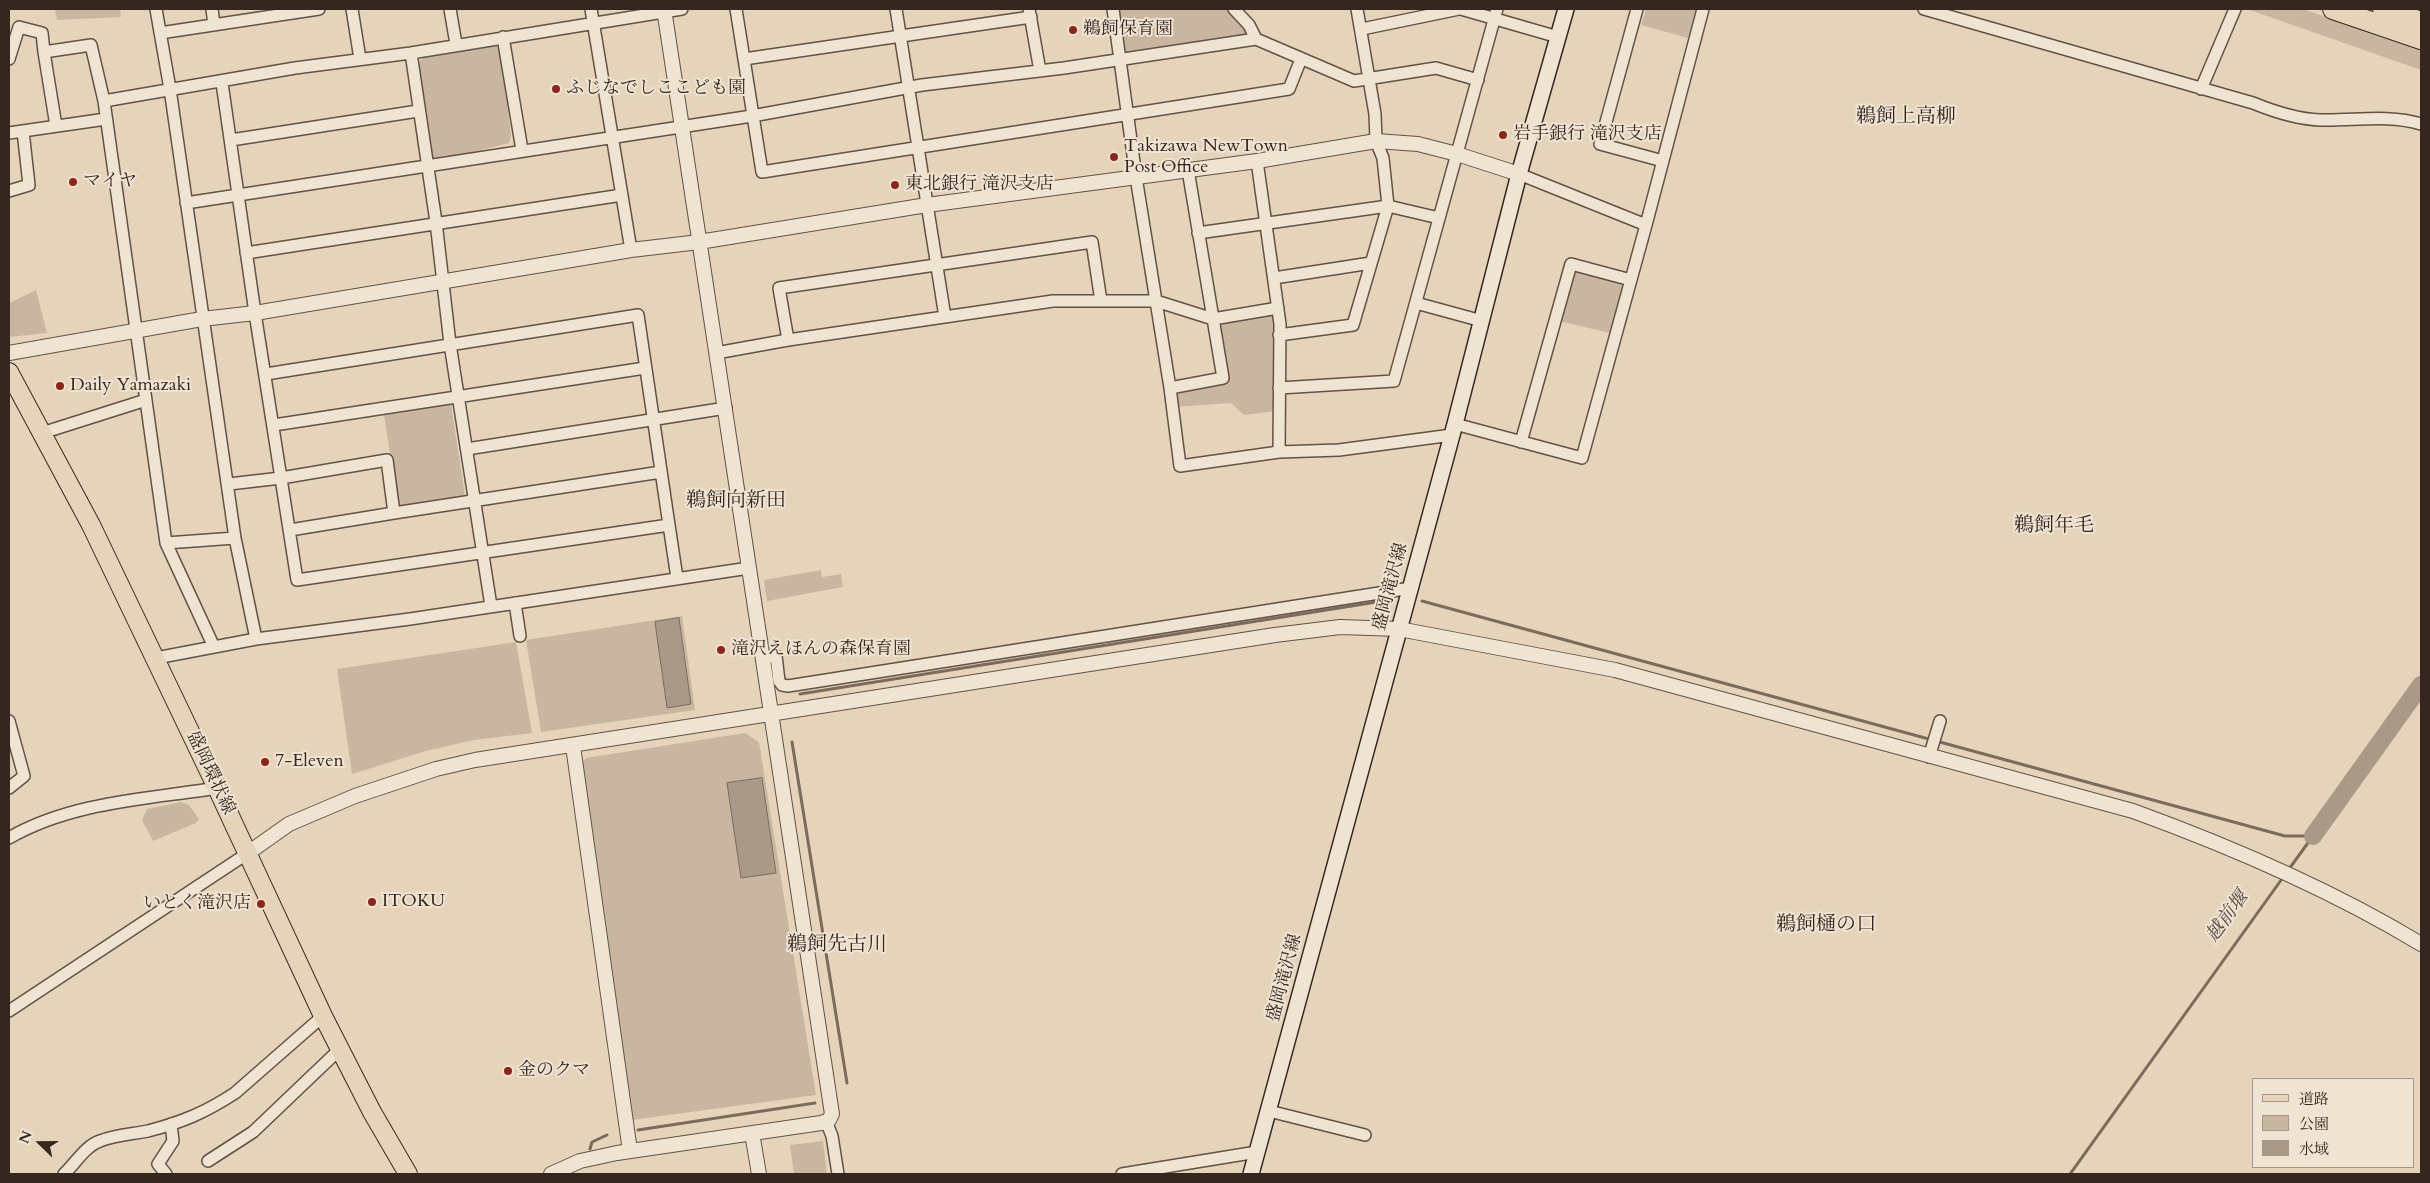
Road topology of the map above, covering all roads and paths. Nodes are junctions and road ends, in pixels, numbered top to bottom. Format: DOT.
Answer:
graph roads {
  1 [pos="156,9"];
  2 [pos="212,9"];
  3 [pos="319,9"];
  4 [pos="352,9"];
  5 [pos="450,9"];
  6 [pos="591,9"];
  7 [pos="682,9"];
  8 [pos="736,9"];
  9 [pos="896,9"];
  10 [pos="1112,9"];
  11 [pos="1234,9"];
  12 [pos="1357,9"];
  13 [pos="1454,9"];
  14 [pos="1566,9"];
  15 [pos="1637,9"];
  16 [pos="1703,9"];
  17 [pos="1924,9"];
  18 [pos="2235,9"];
  19 [pos="2333,9"];
  20 [pos="2384,9"];
  21 [pos="664,10"];
  22 [pos="1030,13"];
  23 [pos="1496,13"];
  24 [pos="2421,22"];
  25 [pos="592,23"];
  26 [pos="214,25"];
  27 [pos="1362,28"];
  28 [pos="160,33"];
  29 [pos="502,37"];
  30 [pos="1558,37"];
  31 [pos="901,38"];
  32 [pos="1256,39"];
  33 [pos="2421,39"];
  34 [pos="456,44"];
  35 [pos="44,52"];
  36 [pos="411,52"];
  37 [pos="1119,58"];
  38 [pos="9,59"];
  39 [pos="360,59"];
  40 [pos="744,59"];
  41 [pos="1301,59"];
  42 [pos="1040,71"];
  43 [pos="1368,80"];
  44 [pos="1478,80"];
  45 [pos="222,83"];
  46 [pos="910,88"];
  47 [pos="170,89"];
  48 [pos="2201,90"];
  49 [pos="104,101"];
  50 [pos="418,112"];
  51 [pos="1127,115"];
  52 [pos="752,116"];
  53 [pos="106,119"];
  54 [pos="2421,124"];
  55 [pos="56,126"];
  56 [pos="681,126"];
  57 [pos="23,131"];
  58 [pos="9,133"];
  59 [pos="613,138"];
  60 [pos="231,140"];
  61 [pos="1376,141"];
  62 [pos="918,147"];
  63 [pos="522,150"];
  64 [pos="1457,154"];
  65 [pos="1257,161"];
  66 [pos="1663,161"];
  67 [pos="426,166"];
  68 [pos="1188,170"];
  69 [pos="1519,174"];
  70 [pos="1136,177"];
  71 [pos="9,191"];
  72 [pos="622,195"];
  73 [pos="238,196"];
  74 [pos="186,203"];
  75 [pos="927,205"];
  76 [pos="1388,206"];
  77 [pos="1439,218"];
  78 [pos="436,222"];
  79 [pos="1267,223"];
  80 [pos="1646,225"];
  81 [pos="1198,233"];
  82 [pos="699,242"];
  83 [pos="631,250"];
  84 [pos="246,253"];
  85 [pos="1371,263"];
  86 [pos="937,266"];
  87 [pos="1274,278"];
  88 [pos="1631,280"];
  89 [pos="443,282"];
  90 [pos="1101,301"];
  91 [pos="1156,301"];
  92 [pos="1416,303"];
  93 [pos="1278,308"];
  94 [pos="255,313"];
  95 [pos="945,317"];
  96 [pos="202,319"];
  97 [pos="1213,319"];
  98 [pos="1482,321"];
  99 [pos="137,331"];
  100 [pos="1280,335"];
  101 [pos="788,340"];
  102 [pos="450,344"];
  103 [pos="9,353"];
  104 [pos="716,353"];
  105 [pos="645,368"];
  106 [pos="9,372"];
  107 [pos="266,374"];
  108 [pos="1170,388"];
  109 [pos="1279,388"];
  110 [pos="458,396"];
  111 [pos="146,400"];
  112 [pos="726,408"];
  113 [pos="653,420"];
  114 [pos="274,426"];
  115 [pos="1454,430"];
  116 [pos="42,433"];
  117 [pos="1521,442"];
  118 [pos="467,449"];
  119 [pos="1279,452"];
  120 [pos="661,472"];
  121 [pos="281,478"];
  122 [pos="228,484"];
  123 [pos="476,501"];
  124 [pos="394,513"];
  125 [pos="669,525"];
  126 [pos="290,530"];
  127 [pos="235,538"];
  128 [pos="166,544"];
  129 [pos="483,551"];
  130 [pos="749,568"];
  131 [pos="677,578"];
  132 [pos="1411,588"];
  133 [pos="515,603"];
  134 [pos="492,606"];
  135 [pos="1399,629"];
  136 [pos="520,636"];
  137 [pos="256,639"];
  138 [pos="214,648"];
  139 [pos="156,658"];
  140 [pos="763,658"];
  141 [pos="771,714"];
  142 [pos="9,721"];
  143 [pos="1940,721"];
  144 [pos="573,746"];
  145 [pos="1932,746"];
  146 [pos="9,788"];
  147 [pos="217,788"];
  148 [pos="9,838"];
  149 [pos="248,853"];
  150 [pos="2421,944"];
  151 [pos="9,1011"];
  152 [pos="323,1016"];
  153 [pos="340,1048"];
  154 [pos="1269,1111"];
  155 [pos="821,1123"];
  156 [pos="171,1124"];
  157 [pos="752,1133"];
  158 [pos="1365,1135"];
  159 [pos="630,1151"];
  160 [pos="1257,1152"];
  161 [pos="208,1160"];
  162 [pos="64,1174"];
  163 [pos="166,1174"];
  164 [pos="408,1174"];
  165 [pos="551,1174"];
  166 [pos="759,1174"];
  167 [pos="838,1174"];
  168 [pos="1122,1174"];
  169 [pos="1251,1174"];
  1 -- 28 [label="street"];
  2 -- 26 [label="street"];
  3 -- 26 [label="street"];
  4 -- 39 [label="street"];
  5 -- 34 [label="street"];
  6 -- 25 [label="street"];
  7 -- 21 [label="street"];
  8 -- 40 [label="street"];
  9 -- 31 [label="street"];
  10 -- 37 [label="street"];
  11 -- 32 [label="street"];
  12 -- 27 [label="street"];
  13 -- 23 [label="street"];
  13 -- 27 [label="street"];
  14 -- 30 [label="main road, 盛岡滝沢線"];
  15 -- 66 [label="street"];
  16 -- 66 [label="street"];
  17 -- 48 [label="street"];
  18 -- 48 [label="street"];
  19 -- 33 [label="highway"];
  20 -- 24 [label="highway"];
  21 -- 25 [label="street"];
  21 -- 56 [label="street"];
  22 -- 31 [label="street"];
  22 -- 42 [label="street"];
  23 -- 30 [label="street"];
  23 -- 44 [label="street"];
  25 -- 29 [label="street"];
  25 -- 59 [label="street"];
  26 -- 28 [label="street"];
  27 -- 43 [label="street"];
  28 -- 47 [label="street"];
  29 -- 34 [label="street"];
  29 -- 63 [label="street"];
  30 -- 69 [label="main road, 盛岡滝沢線"];
  31 -- 40 [label="street"];
  31 -- 46 [label="street"];
  32 -- 37 [label="street"];
  32 -- 41 [label="street"];
  34 -- 36 [label="street"];
  35 -- 38 [label="street"];
  35 -- 49 [label="street"];
  35 -- 55 [label="street"];
  36 -- 39 [label="street"];
  36 -- 50 [label="street"];
  37 -- 42 [label="street"];
  37 -- 51 [label="street"];
  39 -- 45 [label="street"];
  40 -- 52 [label="street"];
  41 -- 43 [label="street"];
  41 -- 51 [label="street"];
  42 -- 46 [label="street"];
  43 -- 44 [label="street"];
  43 -- 61 [label="street"];
  44 -- 64 [label="street"];
  45 -- 47 [label="street"];
  45 -- 60 [label="street"];
  46 -- 52 [label="street"];
  46 -- 62 [label="street"];
  47 -- 49 [label="street"];
  47 -- 74 [label="street"];
  48 -- 54 [label="street"];
  49 -- 53 [label="street"];
  50 -- 60 [label="street"];
  50 -- 67 [label="street"];
  51 -- 62 [label="street"];
  51 -- 70 [label="street"];
  52 -- 56 [label="street"];
  52 -- 62 [label="street"];
  53 -- 55 [label="street"];
  53 -- 99 [label="street"];
  55 -- 57 [label="street"];
  56 -- 59 [label="street"];
  56 -- 82 [label="street"];
  57 -- 58 [label="street"];
  57 -- 71 [label="street"];
  59 -- 63 [label="street"];
  59 -- 72 [label="street"];
  60 -- 73 [label="street"];
  61 -- 64 [label="street"];
  61 -- 65 [label="street"];
  61 -- 76 [label="street"];
  62 -- 75 [label="street"];
  63 -- 67 [label="street"];
  64 -- 69 [label="street"];
  64 -- 77 [label="street"];
  65 -- 68 [label="street"];
  65 -- 79 [label="street"];
  66 -- 80 [label="street"];
  67 -- 73 [label="street"];
  67 -- 78 [label="street"];
  68 -- 70 [label="street"];
  68 -- 81 [label="street"];
  69 -- 80 [label="street"];
  69 -- 98 [label="main road, 盛岡滝沢線"];
  70 -- 75 [label="street"];
  70 -- 91 [label="street"];
  72 -- 78 [label="street"];
  72 -- 83 [label="street"];
  73 -- 74 [label="street"];
  73 -- 84 [label="street"];
  74 -- 96 [label="street"];
  75 -- 82 [label="street"];
  75 -- 86 [label="street"];
  76 -- 77 [label="street"];
  76 -- 79 [label="street"];
  76 -- 85 [label="street"];
  77 -- 92 [label="street"];
  78 -- 84 [label="street"];
  78 -- 89 [label="street"];
  79 -- 81 [label="street"];
  79 -- 87 [label="street"];
  80 -- 88 [label="street"];
  81 -- 97 [label="street"];
  82 -- 83 [label="street"];
  82 -- 104 [label="street"];
  83 -- 89 [label="street"];
  84 -- 94 [label="street"];
  85 -- 87 [label="street"];
  85 -- 100 [label="street"];
  86 -- 90 [label="street"];
  86 -- 95 [label="street"];
  86 -- 101 [label="street"];
  87 -- 93 [label="street"];
  88 -- 117 [label="street"];
  88 -- 117 [label="street"];
  89 -- 94 [label="street"];
  89 -- 102 [label="street"];
  90 -- 91 [label="street"];
  90 -- 95 [label="street"];
  91 -- 97 [label="street"];
  91 -- 108 [label="street"];
  92 -- 98 [label="street"];
  92 -- 109 [label="street"];
  93 -- 97 [label="street"];
  93 -- 100 [label="street"];
  94 -- 96 [label="street"];
  94 -- 107 [label="street"];
  95 -- 101 [label="street"];
  96 -- 99 [label="street"];
  96 -- 122 [label="street"];
  97 -- 108 [label="street"];
  98 -- 115 [label="main road, 盛岡滝沢線"];
  99 -- 103 [label="street"];
  99 -- 111 [label="street"];
  100 -- 109 [label="street"];
  101 -- 104 [label="street"];
  102 -- 105 [label="street"];
  102 -- 107 [label="street"];
  102 -- 110 [label="street"];
  104 -- 112 [label="street"];
  105 -- 110 [label="street"];
  105 -- 113 [label="street"];
  106 -- 116 [label="main road, 盛岡環状線"];
  107 -- 114 [label="street"];
  108 -- 119 [label="street"];
  109 -- 119 [label="street"];
  110 -- 114 [label="street"];
  110 -- 118 [label="street"];
  111 -- 116 [label="street"];
  111 -- 128 [label="street"];
  112 -- 113 [label="street"];
  112 -- 130 [label="street"];
  113 -- 118 [label="street"];
  113 -- 120 [label="street"];
  114 -- 121 [label="street"];
  115 -- 117 [label="street"];
  115 -- 119 [label="street"];
  115 -- 132 [label="main road, 盛岡滝沢線"];
  116 -- 139 [label="main road, 盛岡環状線"];
  118 -- 123 [label="street"];
  120 -- 123 [label="street"];
  120 -- 125 [label="street"];
  121 -- 122 [label="street"];
  121 -- 124 [label="street"];
  121 -- 126 [label="street"];
  122 -- 127 [label="street"];
  123 -- 124 [label="street"];
  123 -- 129 [label="street"];
  124 -- 126 [label="street"];
  125 -- 129 [label="street"];
  125 -- 131 [label="street"];
  126 -- 129 [label="street"];
  127 -- 128 [label="street"];
  127 -- 137 [label="street"];
  128 -- 138 [label="street"];
  129 -- 134 [label="street"];
  130 -- 131 [label="street"];
  130 -- 140 [label="street"];
  131 -- 133 [label="street"];
  132 -- 135 [label="main road, 盛岡滝沢線"];
  132 -- 140 [label="street"];
  133 -- 134 [label="street"];
  133 -- 136 [label="street"];
  134 -- 137 [label="street"];
  135 -- 141 [label="street"];
  135 -- 145 [label="street"];
  135 -- 154 [label="main road, 盛岡滝沢線"];
  137 -- 138 [label="street"];
  138 -- 139 [label="street"];
  139 -- 147 [label="main road, 盛岡環状線"];
  140 -- 141 [label="street"];
  141 -- 144 [label="street"];
  141 -- 155 [label="street"];
  142 -- 146 [label="street"];
  143 -- 145 [label="street"];
  144 -- 149 [label="street"];
  144 -- 159 [label="street"];
  145 -- 150 [label="street"];
  147 -- 148 [label="street"];
  147 -- 149 [label="main road, 盛岡環状線"];
  149 -- 151 [label="street"];
  149 -- 152 [label="main road, 盛岡環状線"];
  152 -- 153 [label="main road, 盛岡環状線"];
  152 -- 156 [label="street"];
  153 -- 161 [label="street"];
  153 -- 164 [label="main road, 盛岡環状線"];
  154 -- 158 [label="street"];
  154 -- 160 [label="main road, 盛岡滝沢線"];
  155 -- 157 [label="street"];
  155 -- 167 [label="street"];
  156 -- 162 [label="street"];
  156 -- 163 [label="street"];
  157 -- 159 [label="street"];
  157 -- 166 [label="street"];
  159 -- 165 [label="street"];
  160 -- 168 [label="street"];
  160 -- 169 [label="main road, 盛岡滝沢線"];
}
